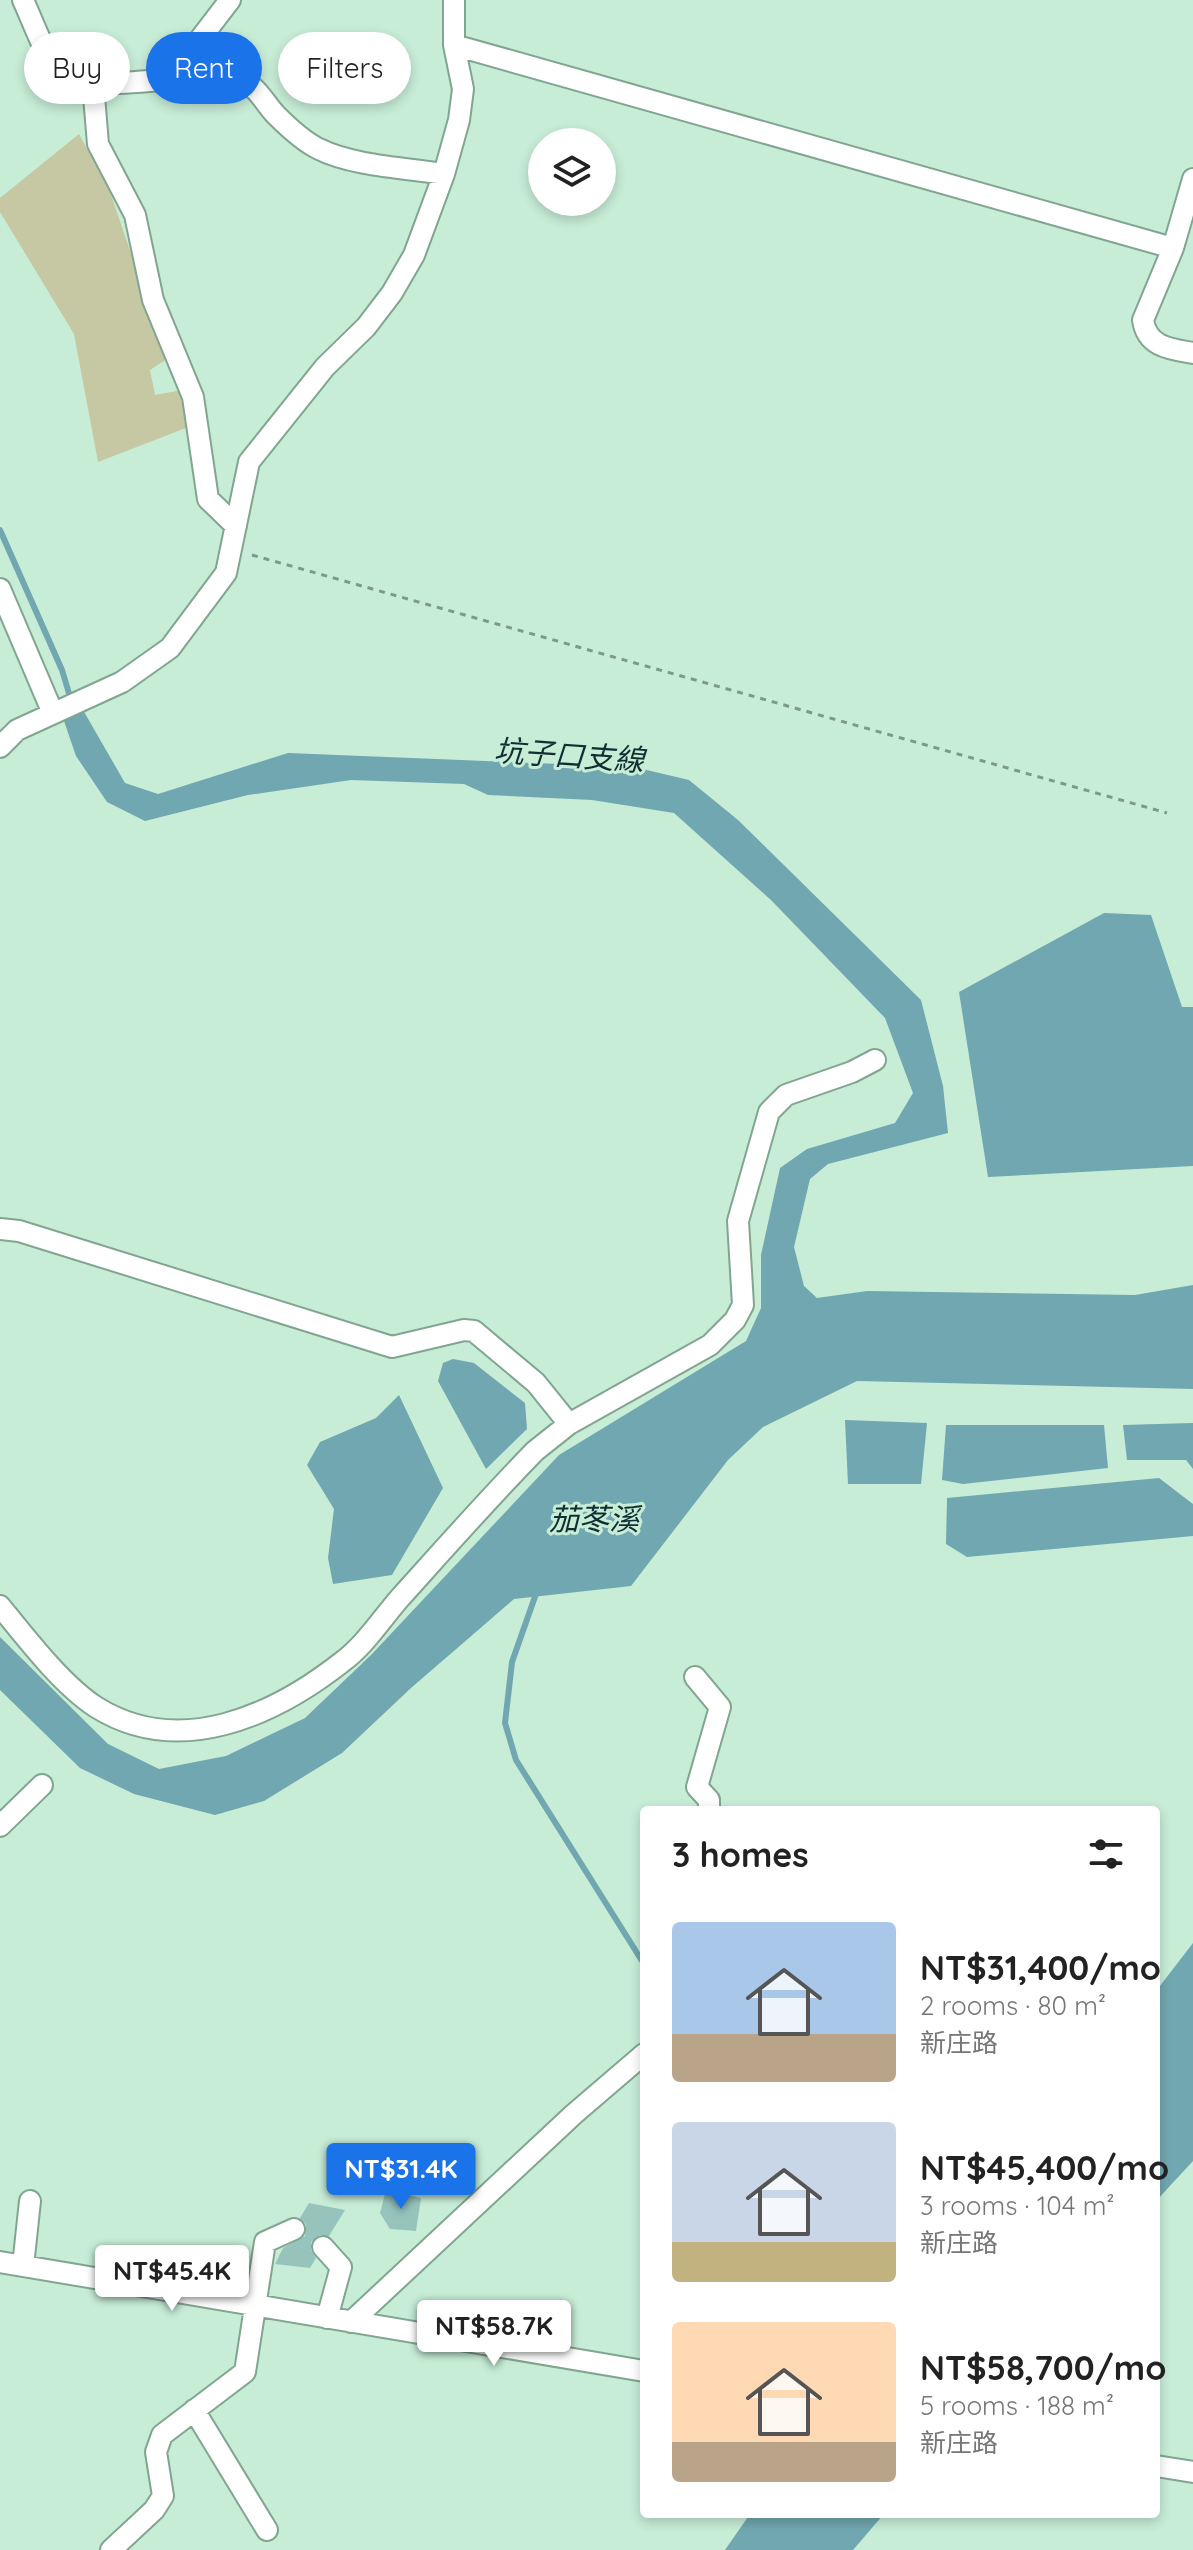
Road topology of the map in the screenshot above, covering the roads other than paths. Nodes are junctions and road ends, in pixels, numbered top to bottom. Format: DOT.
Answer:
graph roads {
  1 [pos="23,0"];
  2 [pos="230,0"];
  3 [pos="454,0"];
  4 [pos="38,32"];
  5 [pos="205,32"];
  6 [pos="454,45"];
  7 [pos="262,93"];
  8 [pos="95,104"];
  9 [pos="444,174"];
  10 [pos="1193,179"];
  11 [pos="1173,248"];
  12 [pos="1193,353"];
  13 [pos="236,526"];
  14 [pos="0,589"];
  15 [pos="52,711"];
  16 [pos="0,747"];
  17 [pos="875,1060"];
  18 [pos="0,1229"];
  19 [pos="569,1424"];
  20 [pos="0,1606"];
  21 [pos="695,1677"];
  22 [pos="42,1785"];
  23 [pos="709,1806"];
  24 [pos="0,1826"];
  25 [pos="640,2057"];
  26 [pos="30,2201"];
  27 [pos="294,2229"];
  28 [pos="323,2247"];
  29 [pos="0,2262"];
  30 [pos="23,2266"];
  31 [pos="253,2305"];
  32 [pos="327,2318"];
  33 [pos="351,2322"];
  34 [pos="640,2370"];
  35 [pos="194,2410"];
  36 [pos="1160,2467"];
  37 [pos="1193,2472"];
  38 [pos="267,2530"];
  39 [pos="111,2550"];
  1 -- 4 [label="street"];
  2 -- 5 [label="street"];
  3 -- 6 [label="street"];
  6 -- 9 [label="street"];
  6 -- 11 [label="street"];
  7 -- 9 [label="street"];
  8 -- 13 [label="street"];
  9 -- 13 [label="street"];
  10 -- 11 [label="street"];
  11 -- 12 [label="street"];
  13 -- 15 [label="street"];
  14 -- 15 [label="street"];
  15 -- 16 [label="street"];
  17 -- 19 [label="street"];
  18 -- 19 [label="street"];
  19 -- 20 [label="street"];
  21 -- 23 [label="street"];
  22 -- 24 [label="street"];
  25 -- 33 [label="street"];
  26 -- 30 [label="street"];
  27 -- 31 [label="street"];
  28 -- 32 [label="street"];
  29 -- 30 [label="street"];
  30 -- 31 [label="street"];
  31 -- 32 [label="street"];
  31 -- 35 [label="street"];
  32 -- 33 [label="street"];
  33 -- 34 [label="street"];
  35 -- 38 [label="street"];
  35 -- 39 [label="street"];
  36 -- 37 [label="street"];
}
